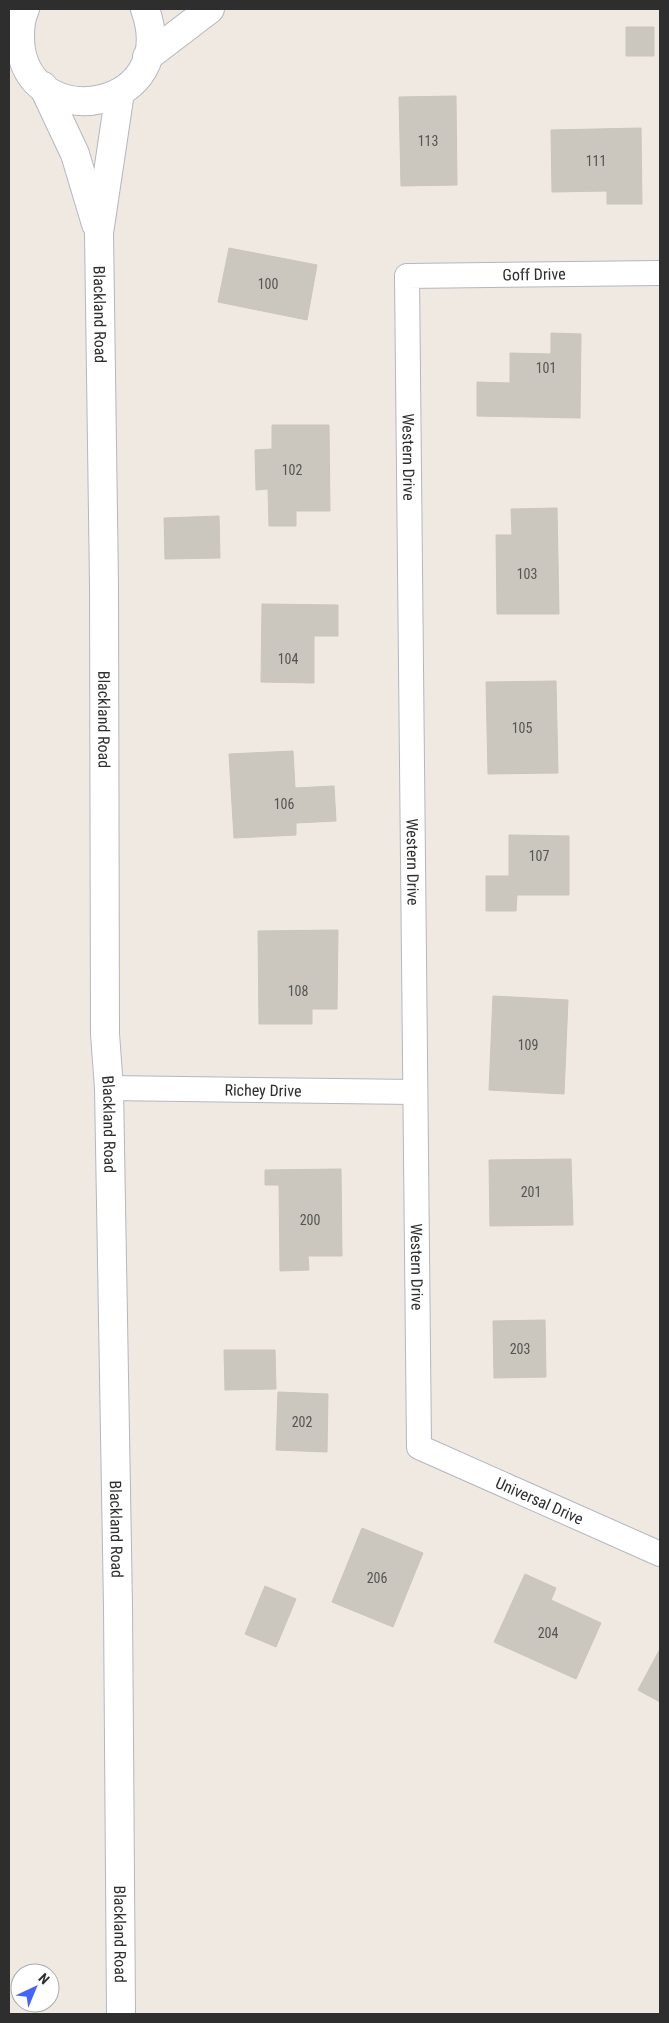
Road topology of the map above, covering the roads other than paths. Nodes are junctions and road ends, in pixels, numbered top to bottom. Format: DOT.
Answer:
graph roads {
  1 [pos="26,9"];
  2 [pos="145,9"];
  3 [pos="210,9"];
  4 [pos="15,46"];
  5 [pos="148,57"];
  6 [pos="43,86"];
  7 [pos="120,92"];
  8 [pos="99,233"];
  9 [pos="660,273"];
  10 [pos="407,276"];
  11 [pos="109,1088"];
  12 [pos="415,1092"];
  13 [pos="419,1447"];
  14 [pos="660,1554"];
  15 [pos="121,2014"];
  1 -- 4 [label="street"];
  2 -- 5 [label="street"];
  3 -- 5 [label="street"];
  4 -- 6 [label="street"];
  5 -- 7 [label="street"];
  6 -- 7 [label="street"];
  6 -- 8 [label="street, Blackland Road"];
  7 -- 8 [label="street, Blackland Road"];
  8 -- 11 [label="street, Blackland Road"];
  9 -- 10 [label="street, Goff Drive"];
  10 -- 12 [label="street, Western Drive"];
  11 -- 12 [label="street, Richey Drive"];
  11 -- 15 [label="street, Blackland Road"];
  12 -- 13 [label="street, Western Drive"];
  13 -- 14 [label="street, Universal Drive"];
}
